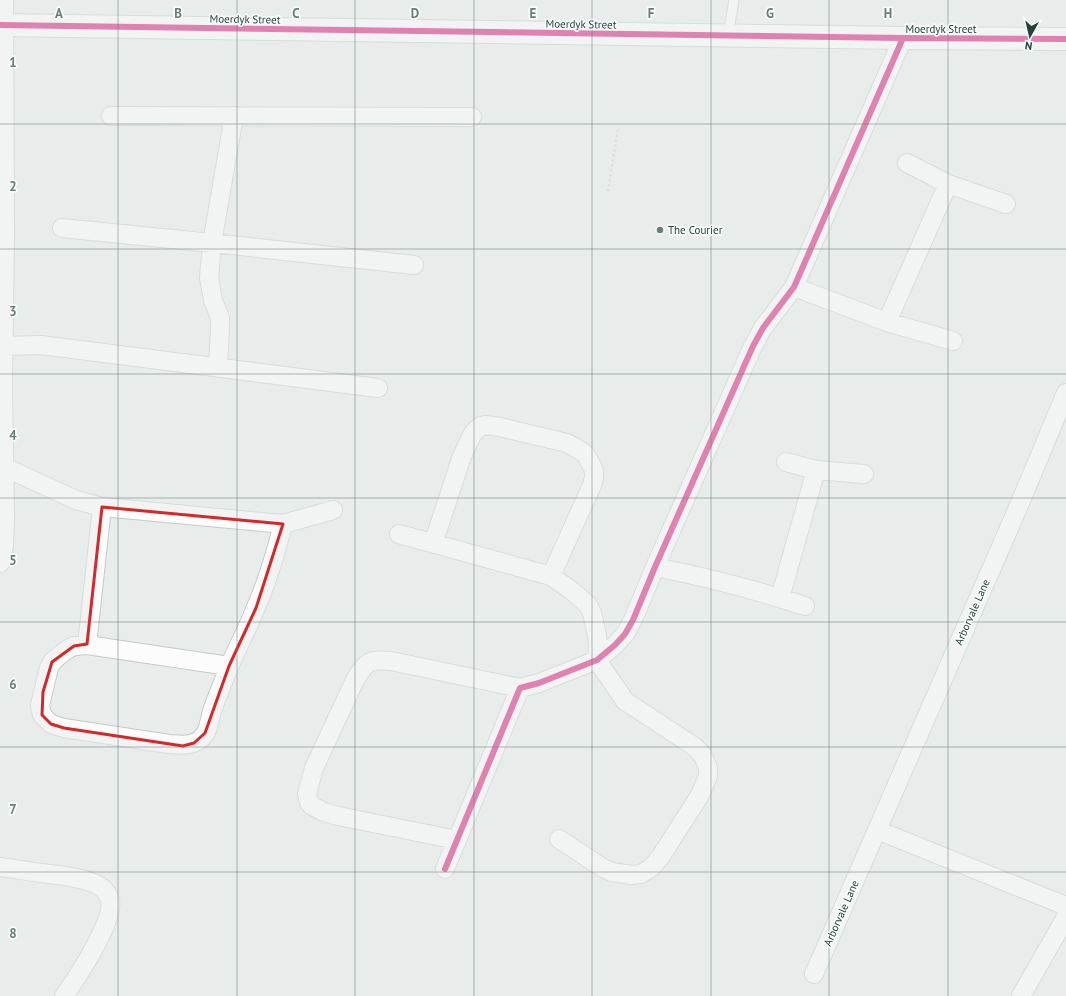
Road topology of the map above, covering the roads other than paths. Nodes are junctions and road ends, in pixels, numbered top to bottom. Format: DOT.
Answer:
graph roads {
  1 [pos="4,0"];
  2 [pos="734,0"];
  3 [pos="2,25"];
  4 [pos="728,36"];
  5 [pos="903,38"];
  6 [pos="1066,39"];
  7 [pos="111,116"];
  8 [pos="234,116"];
  9 [pos="472,117"];
  10 [pos="907,163"];
  11 [pos="948,184"];
  12 [pos="1006,204"];
  13 [pos="62,228"];
  14 [pos="212,243"];
  15 [pos="414,266"];
  16 [pos="794,287"];
  17 [pos="887,322"];
  18 [pos="953,341"];
  19 [pos="4,346"];
  20 [pos="218,368"];
  21 [pos="2,386"];
  22 [pos="378,388"];
  23 [pos="1066,393"];
  24 [pos="786,462"];
  25 [pos="4,467"];
  26 [pos="816,470"];
  27 [pos="864,474"];
  28 [pos="102,507"];
  29 [pos="333,510"];
  30 [pos="283,524"];
  31 [pos="399,534"];
  32 [pos="433,544"];
  33 [pos="0,563"];
  34 [pos="655,567"];
  35 [pos="551,576"];
  36 [pos="780,598"];
  37 [pos="805,606"];
  38 [pos="87,645"];
  39 [pos="597,660"];
  40 [pos="229,666"];
  41 [pos="520,688"];
  42 [pos="877,830"];
  43 [pos="559,839"];
  44 [pos="457,840"];
  45 [pos="0,867"];
  46 [pos="445,869"];
  47 [pos="1066,906"];
  48 [pos="1066,917"];
  49 [pos="814,974"];
  50 [pos="64,996"];
  51 [pos="1021,996"];
  1 -- 3 [label="street"];
  2 -- 4 [label="lane"];
  3 -- 4 [label="street, Moerdyk Street"];
  3 -- 19 [label="street"];
  4 -- 5 [label="street, Moerdyk Street"];
  5 -- 6 [label="street, Moerdyk Street"];
  5 -- 16 [label="street"];
  7 -- 8 [label="street"];
  8 -- 9 [label="street"];
  8 -- 14 [label="street"];
  10 -- 11 [label="street"];
  11 -- 12 [label="street"];
  11 -- 17 [label="street"];
  13 -- 14 [label="street"];
  14 -- 15 [label="street"];
  14 -- 20 [label="street"];
  16 -- 17 [label="street"];
  16 -- 34 [label="street"];
  17 -- 18 [label="street"];
  19 -- 20 [label="street"];
  19 -- 21 [label="street"];
  20 -- 22 [label="street"];
  21 -- 25 [label="street"];
  23 -- 42 [label="street, Arborvale Lane"];
  24 -- 26 [label="street"];
  25 -- 28 [label="street"];
  25 -- 33 [label="street"];
  26 -- 27 [label="street"];
  26 -- 36 [label="street"];
  28 -- 30 [label="street"];
  28 -- 38 [label="street"];
  29 -- 30 [label="street"];
  30 -- 40 [label="street"];
  31 -- 32 [label="street"];
  32 -- 35 [label="street"];
  32 -- 35 [label="street"];
  34 -- 36 [label="street"];
  34 -- 39 [label="street"];
  35 -- 39 [label="street"];
  36 -- 37 [label="street"];
  38 -- 40 [label="street"];
  38 -- 40 [label="street"];
  39 -- 41 [label="street"];
  39 -- 43 [label="street"];
  41 -- 44 [label="street"];
  41 -- 44 [label="street"];
  42 -- 47 [label="street"];
  42 -- 49 [label="street, Arborvale Lane"];
  44 -- 46 [label="street"];
  45 -- 50 [label="street"];
  48 -- 51 [label="street"];
}
